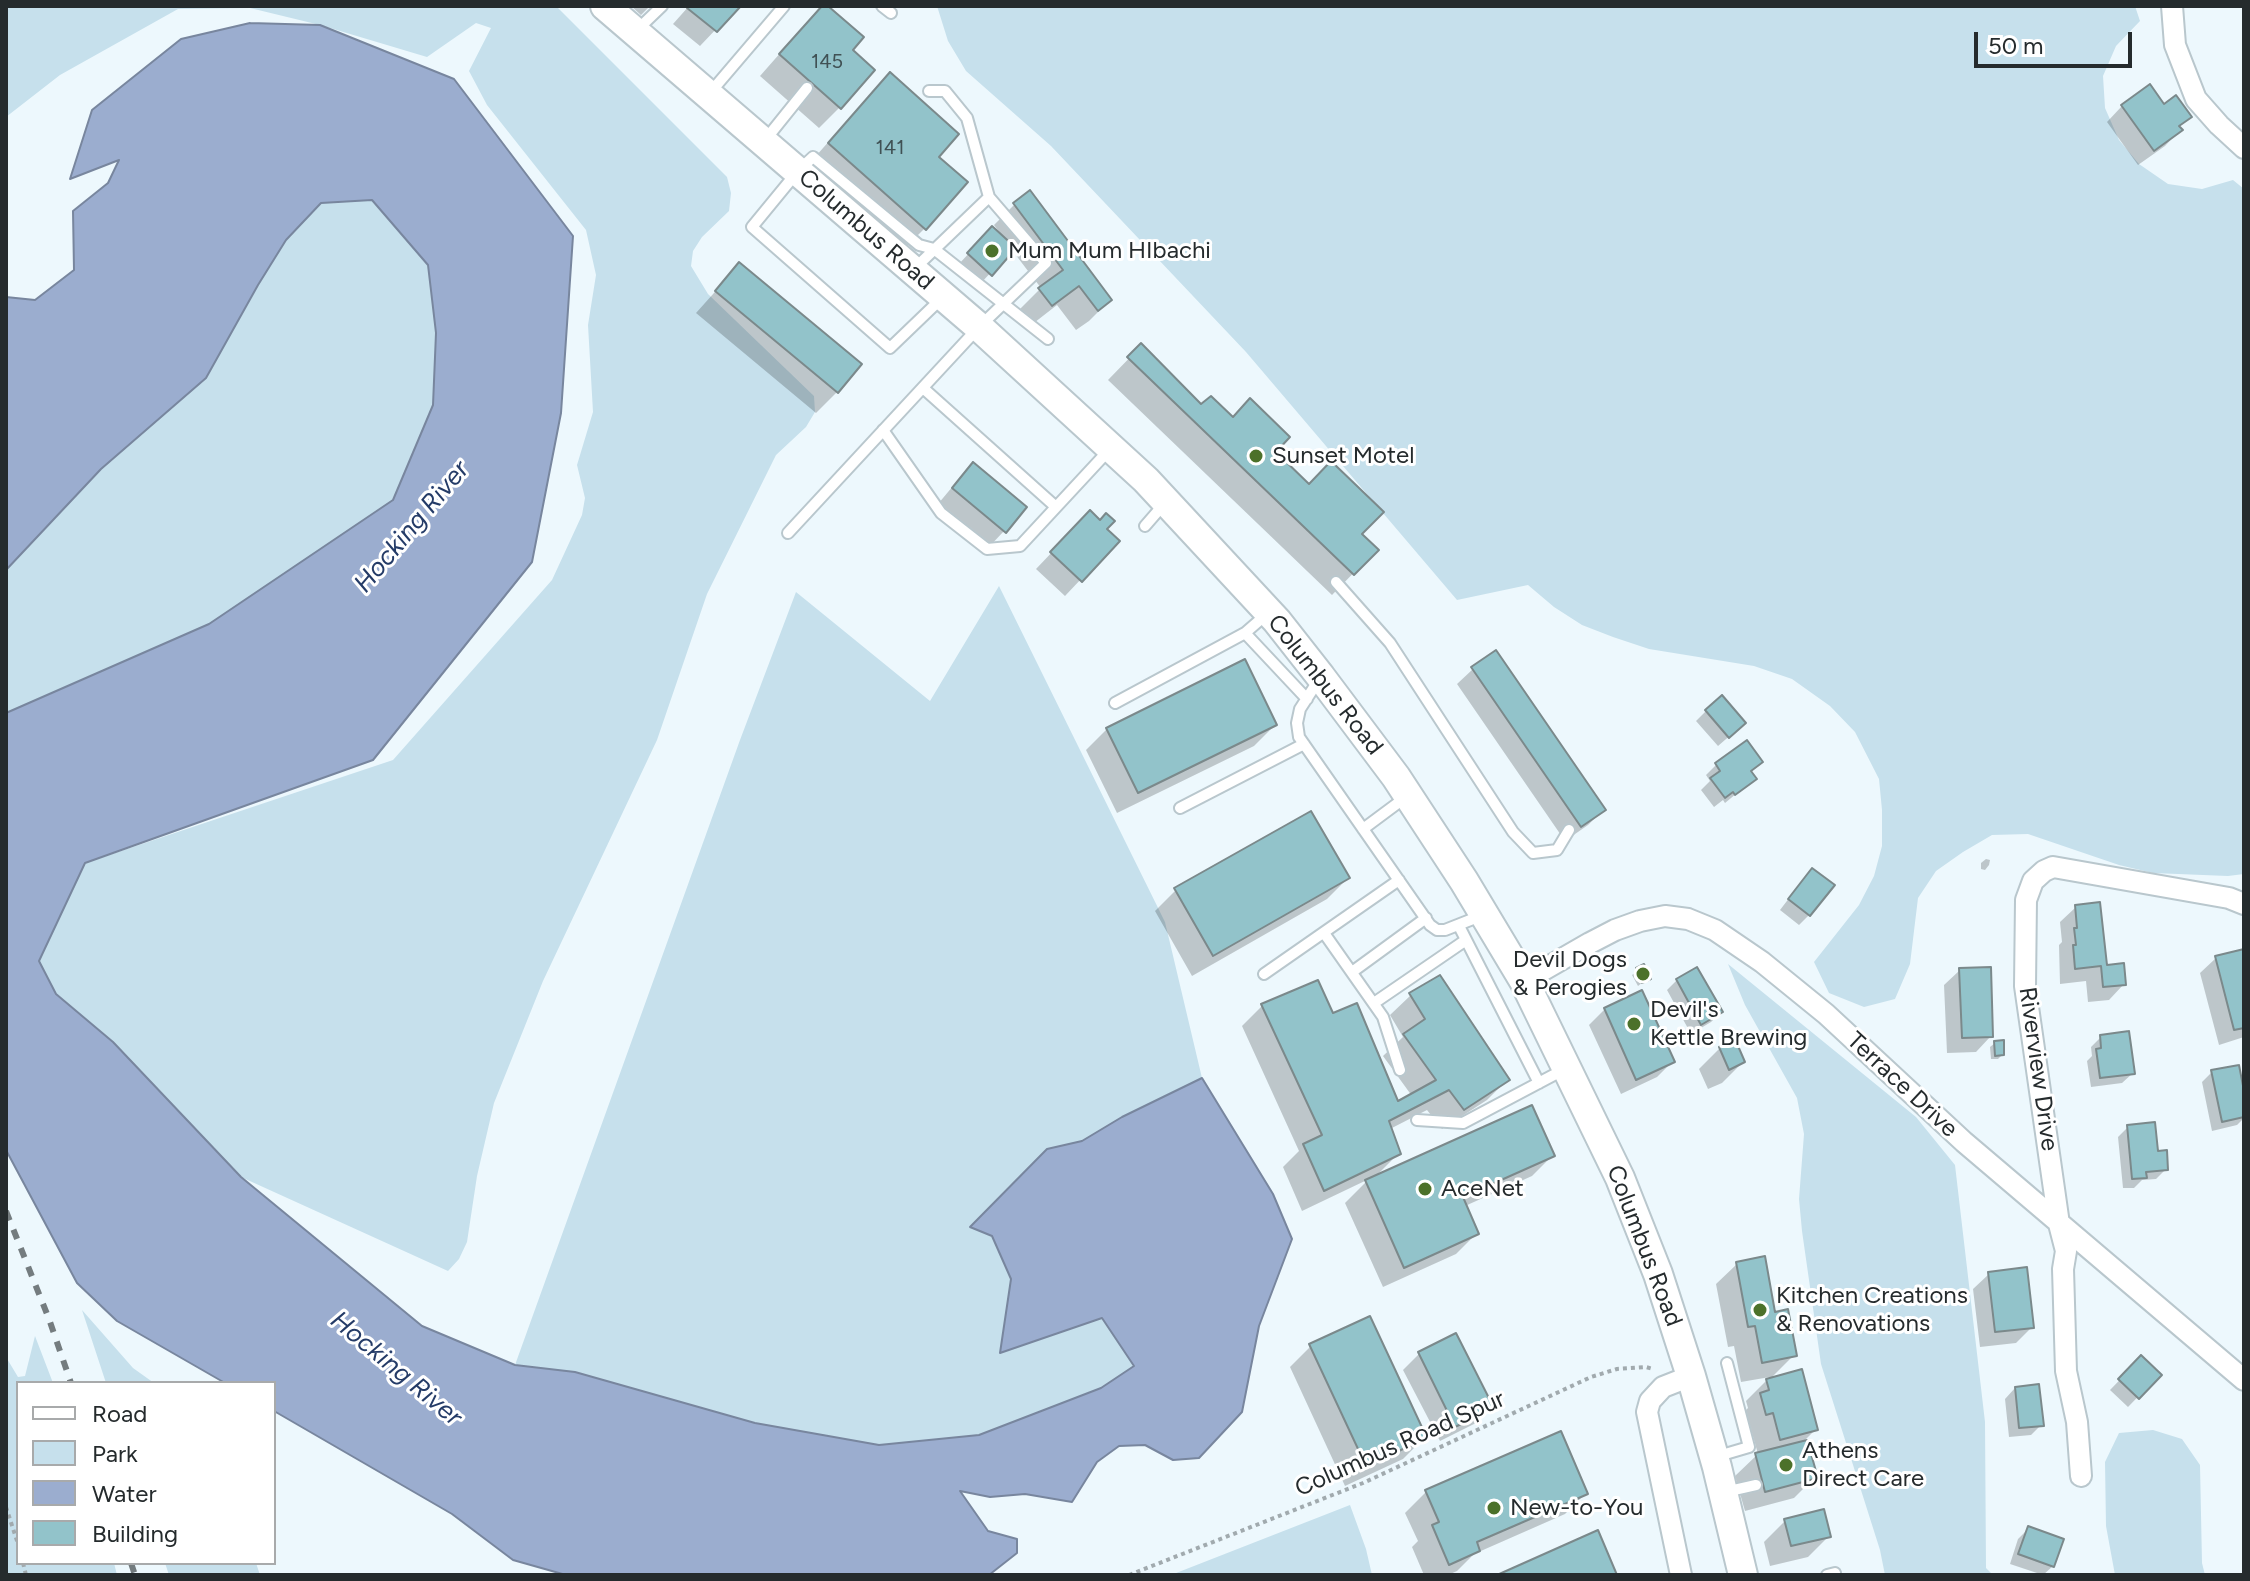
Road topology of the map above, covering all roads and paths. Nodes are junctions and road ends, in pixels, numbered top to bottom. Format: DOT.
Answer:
graph roads {
  1 [pos="605,6"];
  2 [pos="784,6"];
  3 [pos="2172,6"];
  4 [pos="656,8"];
  5 [pos="635,32"];
  6 [pos="807,88"];
  7 [pos="929,91"];
  8 [pos="708,96"];
  9 [pos="764,142"];
  10 [pos="2244,148"];
  11 [pos="798,171"];
  12 [pos="989,197"];
  13 [pos="934,249"];
  14 [pos="913,270"];
  15 [pos="943,296"];
  16 [pos="1003,304"];
  17 [pos="979,327"];
  18 [pos="1048,339"];
  19 [pos="923,388"];
  20 [pos="883,430"];
  21 [pos="1111,447"];
  22 [pos="1167,501"];
  23 [pos="1056,507"];
  24 [pos="1145,526"];
  25 [pos="788,533"];
  26 [pos="1336,582"];
  27 [pos="1269,612"];
  28 [pos="1245,633"];
  29 [pos="1314,688"];
  30 [pos="1115,703"];
  31 [pos="1304,744"];
  32 [pos="1408,795"];
  33 [pos="1180,808"];
  34 [pos="1363,829"];
  35 [pos="1569,830"];
  36 [pos="1399,880"];
  37 [pos="2244,904"];
  38 [pos="1426,918"];
  39 [pos="1471,920"];
  40 [pos="1324,933"];
  41 [pos="1466,940"];
  42 [pos="1352,972"];
  43 [pos="1264,974"];
  44 [pos="1524,981"];
  45 [pos="1374,1003"];
  46 [pos="1568,1068"];
  47 [pos="1400,1070"];
  48 [pos="1539,1083"];
  49 [pos="1417,1120"];
  50 [pos="2059,1224"];
  51 [pos="1727,1363"];
  52 [pos="1688,1367"];
  53 [pos="2244,1380"];
  54 [pos="1714,1457"];
  55 [pos="2081,1476"];
  56 [pos="1756,1485"];
  57 [pos="1723,1492"];
  58 [pos="6,1507"];
  59 [pos="16,1538"];
  60 [pos="1129,1575"];
  61 [pos="1681,1575"];
  62 [pos="1743,1575"];
  1 -- 5 [label="main road, Columbus Road"];
  2 -- 8 [label="lane"];
  3 -- 10 [label="street"];
  4 -- 5 [label="lane"];
  5 -- 8 [label="main road, Columbus Road"];
  6 -- 9 [label="lane"];
  7 -- 12 [label="lane"];
  8 -- 9 [label="main road, Columbus Road"];
  9 -- 11 [label="main road, Columbus Road"];
  11 -- 13 [label="lane"];
  11 -- 14 [label="main road, Columbus Road"];
  11 -- 15 [label="lane"];
  12 -- 13 [label="lane"];
  12 -- 16 [label="lane"];
  13 -- 14 [label="lane"];
  13 -- 16 [label="lane"];
  14 -- 15 [label="main road, Columbus Road"];
  15 -- 17 [label="main road, Columbus Road"];
  16 -- 17 [label="lane"];
  16 -- 18 [label="lane"];
  17 -- 19 [label="lane"];
  17 -- 21 [label="main road, Columbus Road"];
  19 -- 20 [label="lane"];
  19 -- 23 [label="lane"];
  20 -- 23 [label="lane"];
  20 -- 25 [label="lane"];
  21 -- 22 [label="main road, Columbus Road"];
  21 -- 23 [label="lane"];
  22 -- 24 [label="lane"];
  22 -- 27 [label="main road, Columbus Road"];
  26 -- 35 [label="lane"];
  27 -- 28 [label="lane"];
  27 -- 29 [label="main road, Columbus Road"];
  28 -- 29 [label="lane"];
  28 -- 30 [label="lane"];
  29 -- 31 [label="lane"];
  29 -- 32 [label="main road, Columbus Road"];
  31 -- 33 [label="lane"];
  31 -- 34 [label="lane"];
  32 -- 34 [label="lane"];
  32 -- 39 [label="main road, Columbus Road"];
  34 -- 36 [label="lane"];
  36 -- 38 [label="lane"];
  36 -- 40 [label="lane"];
  37 -- 50 [label="street, Riverview Drive"];
  38 -- 39 [label="lane"];
  38 -- 42 [label="lane"];
  39 -- 41 [label="lane"];
  39 -- 44 [label="main road, Columbus Road"];
  40 -- 42 [label="lane"];
  40 -- 43 [label="lane"];
  41 -- 45 [label="lane"];
  41 -- 48 [label="lane"];
  42 -- 45 [label="lane"];
  44 -- 46 [label="main road, Columbus Road"];
  44 -- 50 [label="street, Terrace Drive"];
  45 -- 47 [label="lane"];
  46 -- 48 [label="lane"];
  46 -- 52 [label="main road, Columbus Road"];
  48 -- 49 [label="lane"];
  50 -- 53 [label="street, Terrace Drive"];
  50 -- 55 [label="street, Riverview Drive"];
  51 -- 54 [label="lane"];
  52 -- 54 [label="main road, Columbus Road"];
  52 -- 60 [label="path, Columbus Road Spur"];
  52 -- 61 [label="street"];
  54 -- 57 [label="main road, Columbus Road"];
  56 -- 57 [label="lane"];
  57 -- 62 [label="main road, Columbus Road"];
  58 -- 59 [label="path"];
}
